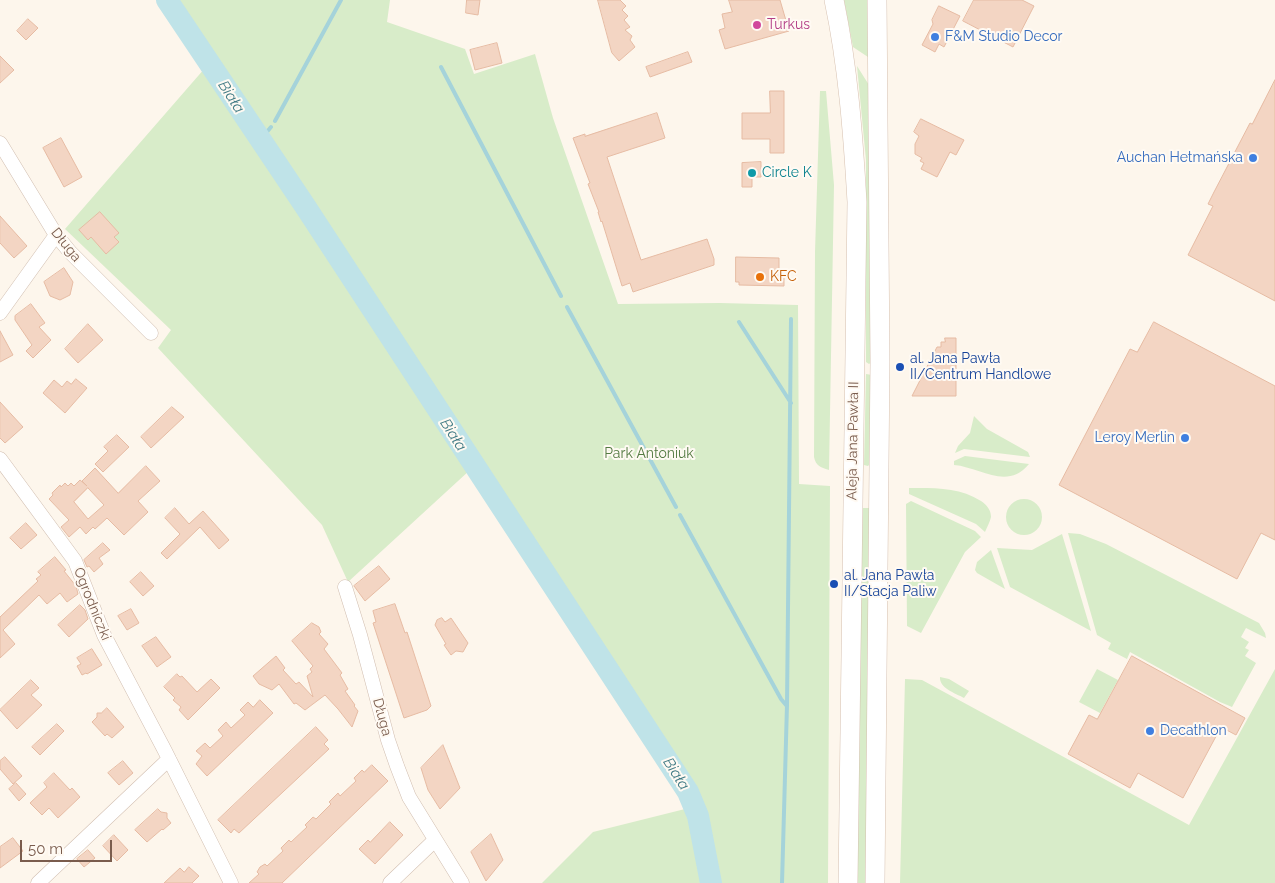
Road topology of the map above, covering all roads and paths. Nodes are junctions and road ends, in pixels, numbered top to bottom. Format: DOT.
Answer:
graph roads {
  1 [pos="834,0"];
  2 [pos="877,0"];
  3 [pos="0,143"];
  4 [pos="56,235"];
  5 [pos="0,313"];
  6 [pos="151,333"];
  7 [pos="854,361"];
  8 [pos="880,361"];
  9 [pos="0,459"];
  10 [pos="345,586"];
  11 [pos="169,759"];
  12 [pos="436,840"];
  13 [pos="38,883"];
  14 [pos="232,883"];
  15 [pos="390,883"];
  16 [pos="462,883"];
  17 [pos="848,883"];
  18 [pos="875,883"];
  1 -- 7 [label="main road, Aleja Jana Pawła II"];
  2 -- 8 [label="main road, Aleja Jana Pawła II"];
  3 -- 4 [label="street, Długa"];
  4 -- 5 [label="street"];
  4 -- 6 [label="street, Długa"];
  7 -- 8 [label="main road"];
  7 -- 17 [label="main road, Aleja Jana Pawła II"];
  8 -- 18 [label="main road, Aleja Jana Pawła II"];
  9 -- 11 [label="street, Ogrodniczki"];
  10 -- 12 [label="street, Długa"];
  11 -- 13 [label="street"];
  11 -- 14 [label="street, Ogrodniczki"];
  12 -- 15 [label="street"];
  12 -- 16 [label="street, Długa"];
}
